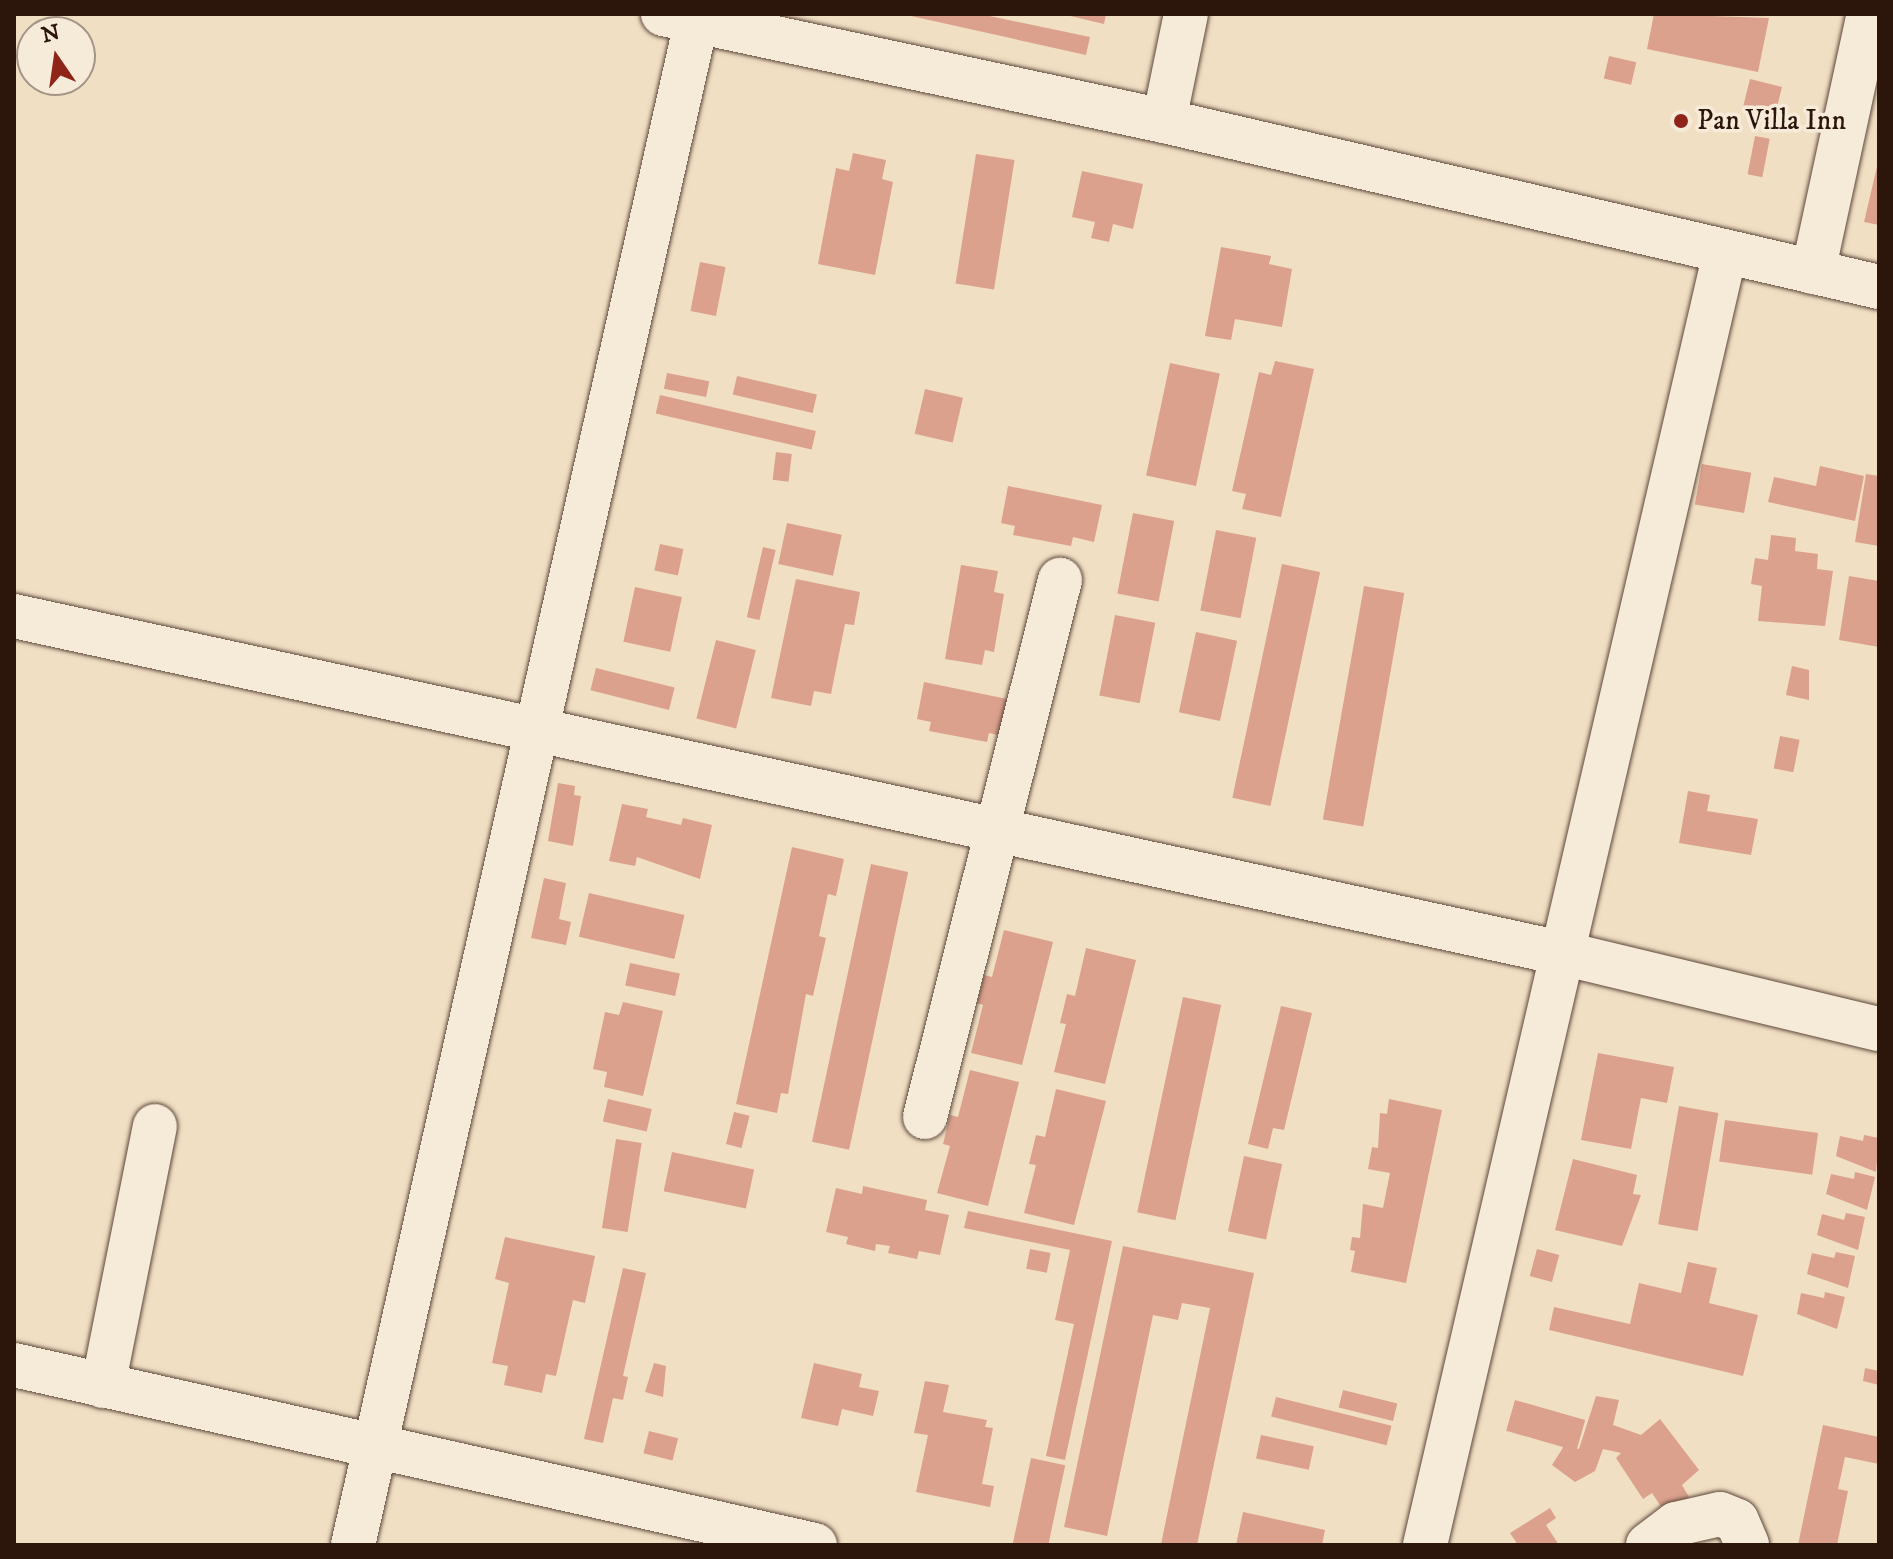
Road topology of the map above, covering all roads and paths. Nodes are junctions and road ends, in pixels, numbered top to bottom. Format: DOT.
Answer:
graph roads {
  1 [pos="1186,14"];
  2 [pos="1869,14"];
  3 [pos="686,17"];
  4 [pos="1164,121"];
  5 [pos="1725,253"];
  6 [pos="1813,272"];
  7 [pos="1879,287"];
  8 [pos="1060,580"];
  9 [pos="14,616"];
  10 [pos="536,731"];
  11 [pos="1000,831"];
  12 [pos="1566,954"];
  13 [pos="1879,1029"];
  14 [pos="925,1117"];
  15 [pos="155,1126"];
  16 [pos="14,1365"];
  17 [pos="103,1386"];
  18 [pos="374,1449"];
  19 [pos="353,1545"];
  20 [pos="815,1545"];
  21 [pos="1425,1545"];
  22 [pos="1648,1545"];
  23 [pos="1747,1545"];
  1 -- 4 [label="street"];
  2 -- 6 [label="street"];
  3 -- 4 [label="street"];
  3 -- 10 [label="street"];
  4 -- 5 [label="street"];
  5 -- 6 [label="street"];
  5 -- 12 [label="street"];
  6 -- 7 [label="street"];
  8 -- 11 [label="street"];
  9 -- 10 [label="street"];
  10 -- 11 [label="street"];
  10 -- 18 [label="street"];
  11 -- 12 [label="street"];
  11 -- 14 [label="street"];
  12 -- 13 [label="street"];
  12 -- 21 [label="street"];
  15 -- 17 [label="street"];
  16 -- 17 [label="street"];
  17 -- 18 [label="street"];
  18 -- 19 [label="street"];
  18 -- 20 [label="street"];
  22 -- 23 [label="street"];
}
